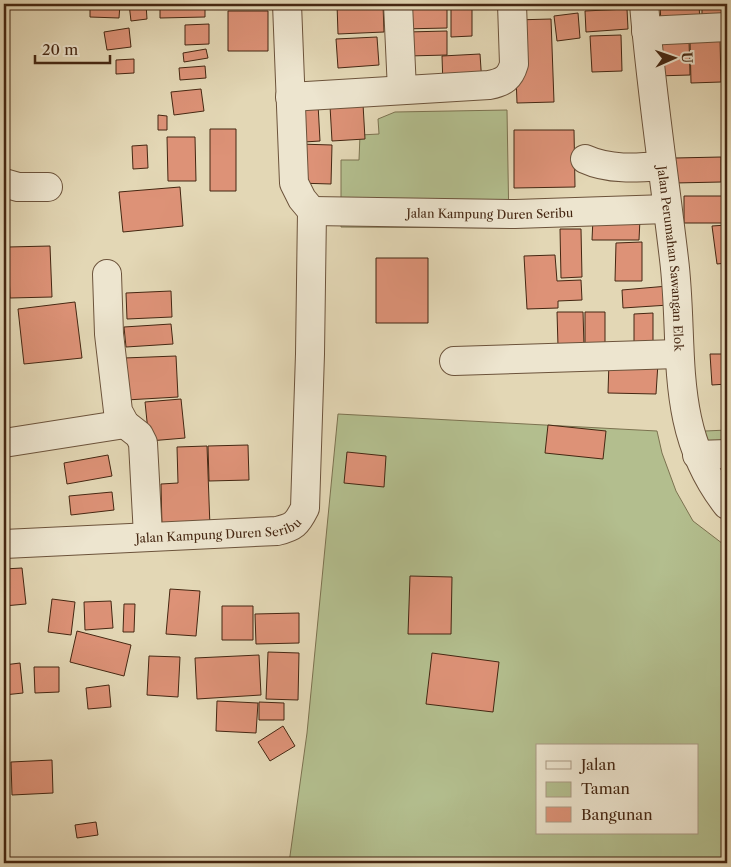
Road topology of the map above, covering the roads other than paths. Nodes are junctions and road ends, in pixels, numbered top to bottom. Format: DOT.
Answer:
graph roads {
  1 [pos="287,4"];
  2 [pos="398,4"];
  3 [pos="512,4"];
  4 [pos="644,4"];
  5 [pos="727,27"];
  6 [pos="646,31"];
  7 [pos="402,90"];
  8 [pos="290,97"];
  9 [pos="585,159"];
  10 [pos="662,166"];
  11 [pos="4,183"];
  12 [pos="48,188"];
  13 [pos="667,209"];
  14 [pos="312,210"];
  15 [pos="106,274"];
  16 [pos="678,354"];
  17 [pos="454,361"];
  18 [pos="125,424"];
  19 [pos="4,443"];
  20 [pos="727,454"];
  21 [pos="697,455"];
  22 [pos="727,505"];
  23 [pos="148,536"];
  24 [pos="4,544"];
  1 -- 8 [label="street"];
  2 -- 7 [label="street"];
  3 -- 7 [label="street"];
  4 -- 6 [label="street, Jalan Perumahan Sawangan Elok"];
  5 -- 6 [label="street"];
  6 -- 10 [label="street, Jalan Perumahan Sawangan Elok"];
  7 -- 8 [label="street"];
  8 -- 14 [label="street"];
  9 -- 10 [label="street"];
  10 -- 13 [label="street, Jalan Perumahan Sawangan Elok"];
  11 -- 12 [label="street"];
  13 -- 14 [label="street, Jalan Kampung Duren Seribu"];
  13 -- 16 [label="street, Jalan Perumahan Sawangan Elok"];
  14 -- 23 [label="street, Jalan Kampung Duren Seribu"];
  15 -- 18 [label="street"];
  16 -- 17 [label="street"];
  16 -- 21 [label="street, Jalan Perumahan Sawangan Elok"];
  18 -- 19 [label="street"];
  18 -- 23 [label="street"];
  20 -- 21 [label="street"];
  21 -- 22 [label="street, Jalan Perumahan Sawangan Elok"];
  23 -- 24 [label="street, Jalan Kampung Duren Seribu"];
}
